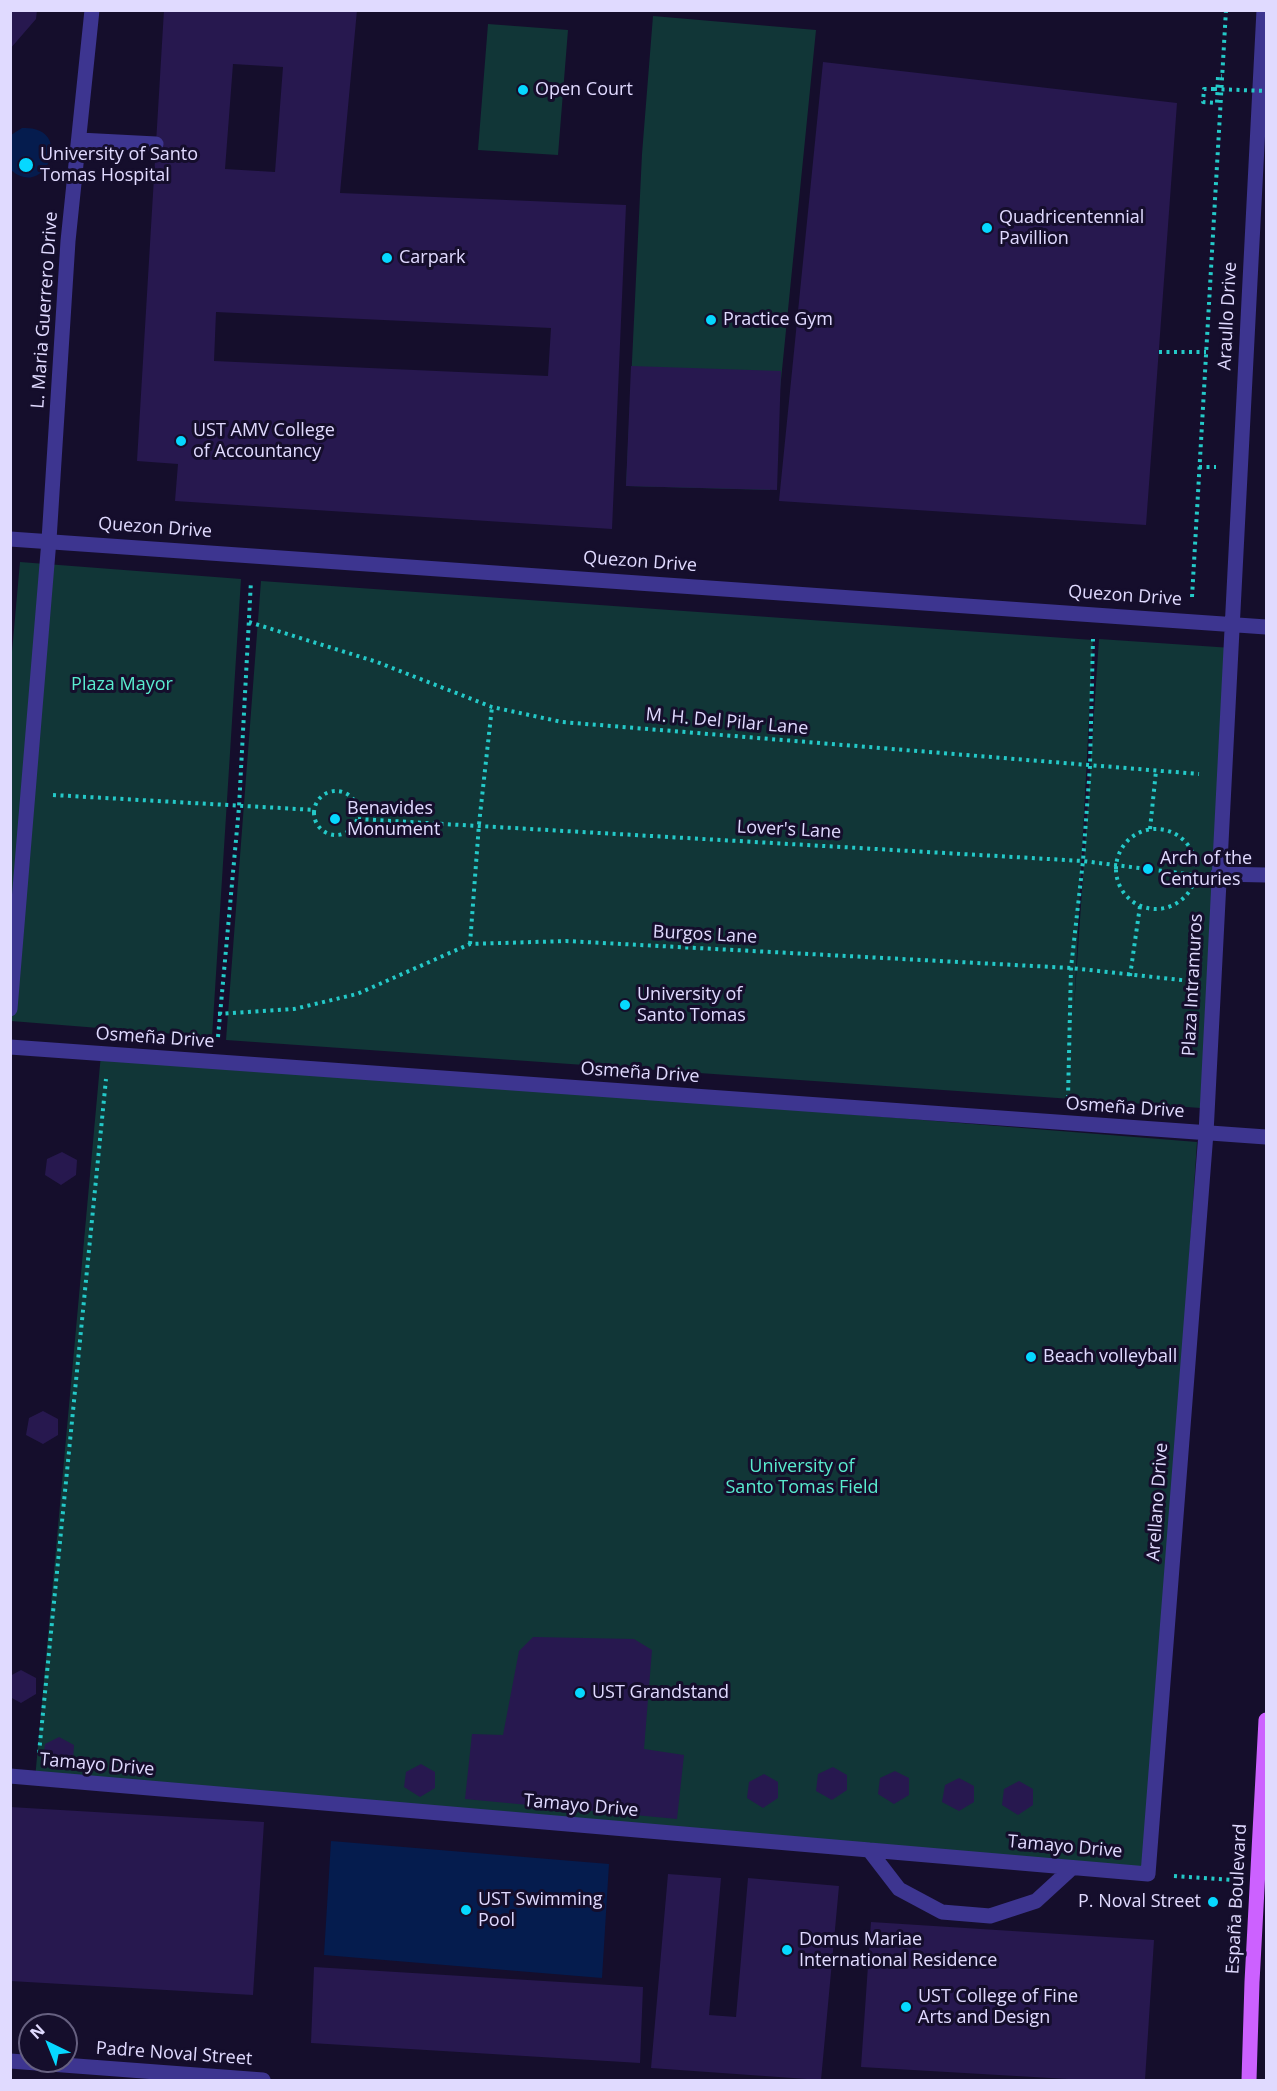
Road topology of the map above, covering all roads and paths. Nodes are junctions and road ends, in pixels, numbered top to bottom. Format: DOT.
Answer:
graph roads {
  1 [pos="92,10"];
  2 [pos="1226,10"];
  3 [pos="1264,10"];
  4 [pos="1222,76"];
  5 [pos="1266,91"];
  6 [pos="79,140"];
  7 [pos="156,144"];
  8 [pos="1158,352"];
  9 [pos="1206,352"];
  10 [pos="10,539"];
  11 [pos="50,540"];
  12 [pos="252,555"];
  13 [pos="1094,613"];
  14 [pos="1190,620"];
  15 [pos="249,622"];
  16 [pos="1230,623"];
  17 [pos="1266,627"];
  18 [pos="492,707"];
  19 [pos="1090,766"];
  20 [pos="1156,771"];
  21 [pos="1208,775"];
  22 [pos="28,793"];
  23 [pos="239,807"];
  24 [pos="315,810"];
  25 [pos="358,819"];
  26 [pos="479,825"];
  27 [pos="1150,829"];
  28 [pos="1083,861"];
  29 [pos="1116,865"];
  30 [pos="1218,874"];
  31 [pos="1196,875"];
  32 [pos="1266,875"];
  33 [pos="1140,906"];
  34 [pos="470,944"];
  35 [pos="1071,968"];
  36 [pos="1130,976"];
  37 [pos="1191,981"];
  38 [pos="10,1009"];
  39 [pos="218,1014"];
  40 [pos="10,1047"];
  41 [pos="218,1062"];
  42 [pos="118,1080"];
  43 [pos="1067,1123"];
  44 [pos="1206,1133"];
  45 [pos="1266,1137"];
  46 [pos="1266,1720"];
  47 [pos="10,1776"];
  48 [pos="41,1780"];
  49 [pos="869,1850"];
  50 [pos="1072,1868"];
  51 [pos="1149,1874"];
  52 [pos="1198,1878"];
  53 [pos="1257,1882"];
  54 [pos="10,2061"];
  55 [pos="263,2080"];
  56 [pos="1249,2080"];
  1 -- 6 [label="street, L. Maria Guerrero Drive"];
  2 -- 4 [label="path"];
  3 -- 16 [label="street, Araullo Drive"];
  4 -- 5 [label="path, bridge"];
  4 -- 9 [label="path"];
  6 -- 7 [label="street"];
  6 -- 11 [label="street, L. Maria Guerrero Drive"];
  8 -- 9 [label="path"];
  9 -- 14 [label="path"];
  10 -- 11 [label="street, Quezon Drive"];
  11 -- 12 [label="street, Quezon Drive"];
  11 -- 22 [label="street, L. Maria Guerrero Drive"];
  12 -- 13 [label="street, Quezon Drive"];
  12 -- 15 [label="path"];
  13 -- 14 [label="street, Quezon Drive"];
  13 -- 19 [label="path"];
  14 -- 16 [label="street, Quezon Drive"];
  15 -- 18 [label="path, M. H. Del Pilar Lane"];
  15 -- 23 [label="path"];
  16 -- 17 [label="street, Quezon Drive"];
  16 -- 30 [label="street, Plaza Intramuros"];
  18 -- 19 [label="path, M. H. Del Pilar Lane"];
  18 -- 26 [label="path"];
  19 -- 20 [label="path, M. H. Del Pilar Lane"];
  19 -- 28 [label="path"];
  20 -- 21 [label="path, M. H. Del Pilar Lane"];
  20 -- 27 [label="path"];
  22 -- 23 [label="path"];
  22 -- 38 [label="street, L. Maria Guerrero Drive"];
  23 -- 24 [label="path"];
  23 -- 39 [label="path"];
  24 -- 25 [label="path"];
  24 -- 25 [label="path"];
  25 -- 26 [label="path, Lover's Lane"];
  26 -- 28 [label="path, Lover's Lane"];
  26 -- 34 [label="path"];
  27 -- 29 [label="path"];
  27 -- 31 [label="path"];
  28 -- 29 [label="path, Lover's Lane"];
  28 -- 35 [label="path"];
  29 -- 31 [label="path, Lover's Lane"];
  29 -- 33 [label="path"];
  30 -- 31 [label="path, Lover's Lane"];
  30 -- 32 [label="street"];
  30 -- 44 [label="street, Plaza Intramuros"];
  31 -- 33 [label="path"];
  33 -- 36 [label="path"];
  34 -- 35 [label="path, Burgos Lane"];
  34 -- 39 [label="path, Burgos Lane"];
  35 -- 36 [label="path, Burgos Lane"];
  35 -- 43 [label="path"];
  36 -- 37 [label="path, Burgos Lane"];
  39 -- 41 [label="path"];
  40 -- 41 [label="street, Osmeña Drive"];
  41 -- 43 [label="street, Osmeña Drive"];
  42 -- 48 [label="path"];
  43 -- 44 [label="street, Osmeña Drive"];
  44 -- 45 [label="street, Osmeña Drive"];
  44 -- 51 [label="street, Arellano Drive"];
  46 -- 53 [label="main road, España Boulevard"];
  47 -- 48 [label="street, Tamayo Drive"];
  48 -- 49 [label="street, Tamayo Drive"];
  49 -- 50 [label="street, Tamayo Drive"];
  49 -- 50 [label="street"];
  50 -- 51 [label="street, Tamayo Drive"];
  52 -- 53 [label="path"];
  53 -- 56 [label="main road, España Boulevard"];
  54 -- 55 [label="street, Padre Noval Street"];
}
